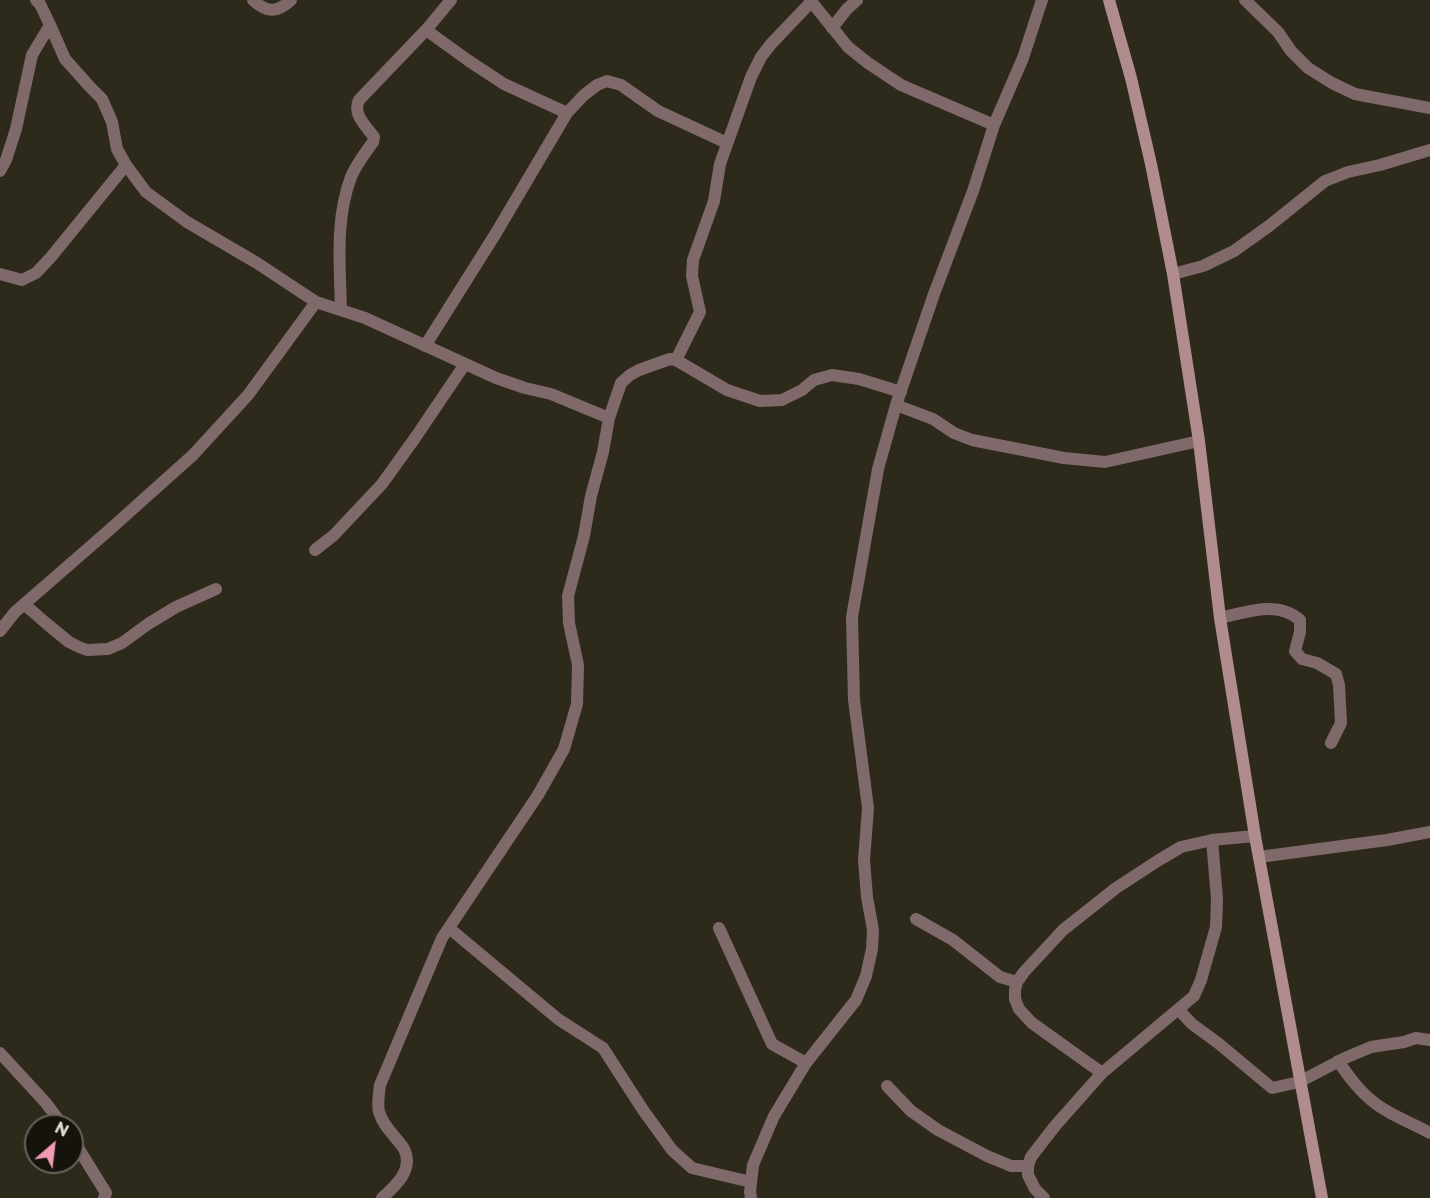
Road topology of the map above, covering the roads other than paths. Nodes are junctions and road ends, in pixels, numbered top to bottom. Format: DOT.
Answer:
graph roads {
  1 [pos="253,0"];
  2 [pos="291,0"];
  3 [pos="451,0"];
  4 [pos="857,0"];
  5 [pos="1042,0"];
  6 [pos="1109,0"];
  7 [pos="1245,0"];
  8 [pos="39,1"];
  9 [pos="810,1"];
  10 [pos="50,25"];
  11 [pos="832,28"];
  12 [pos="426,30"];
  13 [pos="1430,108"];
  14 [pos="567,113"];
  15 [pos="994,125"];
  16 [pos="728,143"];
  17 [pos="1430,150"];
  18 [pos="126,165"];
  19 [pos="0,171"];
  20 [pos="0,274"];
  21 [pos="1173,274"];
  22 [pos="316,302"];
  23 [pos="341,310"];
  24 [pos="425,346"];
  25 [pos="676,360"];
  26 [pos="465,364"];
  27 [pos="900,392"];
  28 [pos="896,405"];
  29 [pos="609,418"];
  30 [pos="1199,441"];
  31 [pos="315,550"];
  32 [pos="216,589"];
  33 [pos="24,604"];
  34 [pos="1220,618"];
  35 [pos="0,631"];
  36 [pos="1331,742"];
  37 [pos="1430,832"];
  38 [pos="1255,836"];
  39 [pos="1212,840"];
  40 [pos="1260,857"];
  41 [pos="916,919"];
  42 [pos="449,928"];
  43 [pos="719,928"];
  44 [pos="1017,982"];
  45 [pos="1179,1010"];
  46 [pos="1430,1041"];
  47 [pos="0,1053"];
  48 [pos="1338,1061"];
  49 [pos="806,1063"];
  50 [pos="1101,1073"];
  51 [pos="1299,1082"];
  52 [pos="887,1086"];
  53 [pos="54,1114"];
  54 [pos="1430,1133"];
  55 [pos="84,1158"];
  56 [pos="1028,1166"];
  57 [pos="751,1182"];
  58 [pos="107,1196"];
  59 [pos="382,1198"];
  60 [pos="751,1198"];
  61 [pos="1044,1198"];
  62 [pos="1322,1198"];
  1 -- 2 [label="street"];
  3 -- 12 [label="street"];
  4 -- 11 [label="street"];
  5 -- 15 [label="street"];
  6 -- 21 [label="street"];
  7 -- 13 [label="street"];
  8 -- 10 [label="street"];
  9 -- 11 [label="street"];
  9 -- 16 [label="street"];
  10 -- 18 [label="street"];
  10 -- 19 [label="street"];
  11 -- 15 [label="street"];
  12 -- 14 [label="street"];
  12 -- 23 [label="street"];
  14 -- 16 [label="street"];
  14 -- 24 [label="street"];
  15 -- 27 [label="street"];
  16 -- 25 [label="street"];
  17 -- 21 [label="street"];
  18 -- 20 [label="street"];
  18 -- 22 [label="street"];
  21 -- 30 [label="street"];
  22 -- 23 [label="street"];
  22 -- 33 [label="street"];
  23 -- 24 [label="street"];
  24 -- 26 [label="street"];
  25 -- 27 [label="street"];
  25 -- 29 [label="street"];
  26 -- 29 [label="street"];
  26 -- 31 [label="street"];
  27 -- 28 [label="street"];
  28 -- 30 [label="street"];
  28 -- 49 [label="street"];
  29 -- 42 [label="street"];
  30 -- 34 [label="street"];
  32 -- 33 [label="street"];
  33 -- 35 [label="street"];
  34 -- 36 [label="street"];
  34 -- 38 [label="street"];
  37 -- 40 [label="street"];
  38 -- 39 [label="street"];
  38 -- 40 [label="street"];
  39 -- 44 [label="street"];
  39 -- 45 [label="street"];
  40 -- 51 [label="street"];
  41 -- 44 [label="street"];
  42 -- 57 [label="street"];
  42 -- 59 [label="street"];
  43 -- 49 [label="street"];
  44 -- 50 [label="street"];
  45 -- 50 [label="street"];
  45 -- 51 [label="street"];
  46 -- 48 [label="street"];
  47 -- 53 [label="street"];
  48 -- 51 [label="street"];
  48 -- 54 [label="street"];
  49 -- 57 [label="street"];
  50 -- 56 [label="street"];
  51 -- 62 [label="street"];
  52 -- 56 [label="street"];
  55 -- 58 [label="street"];
  56 -- 61 [label="street"];
  57 -- 60 [label="street"];
}
